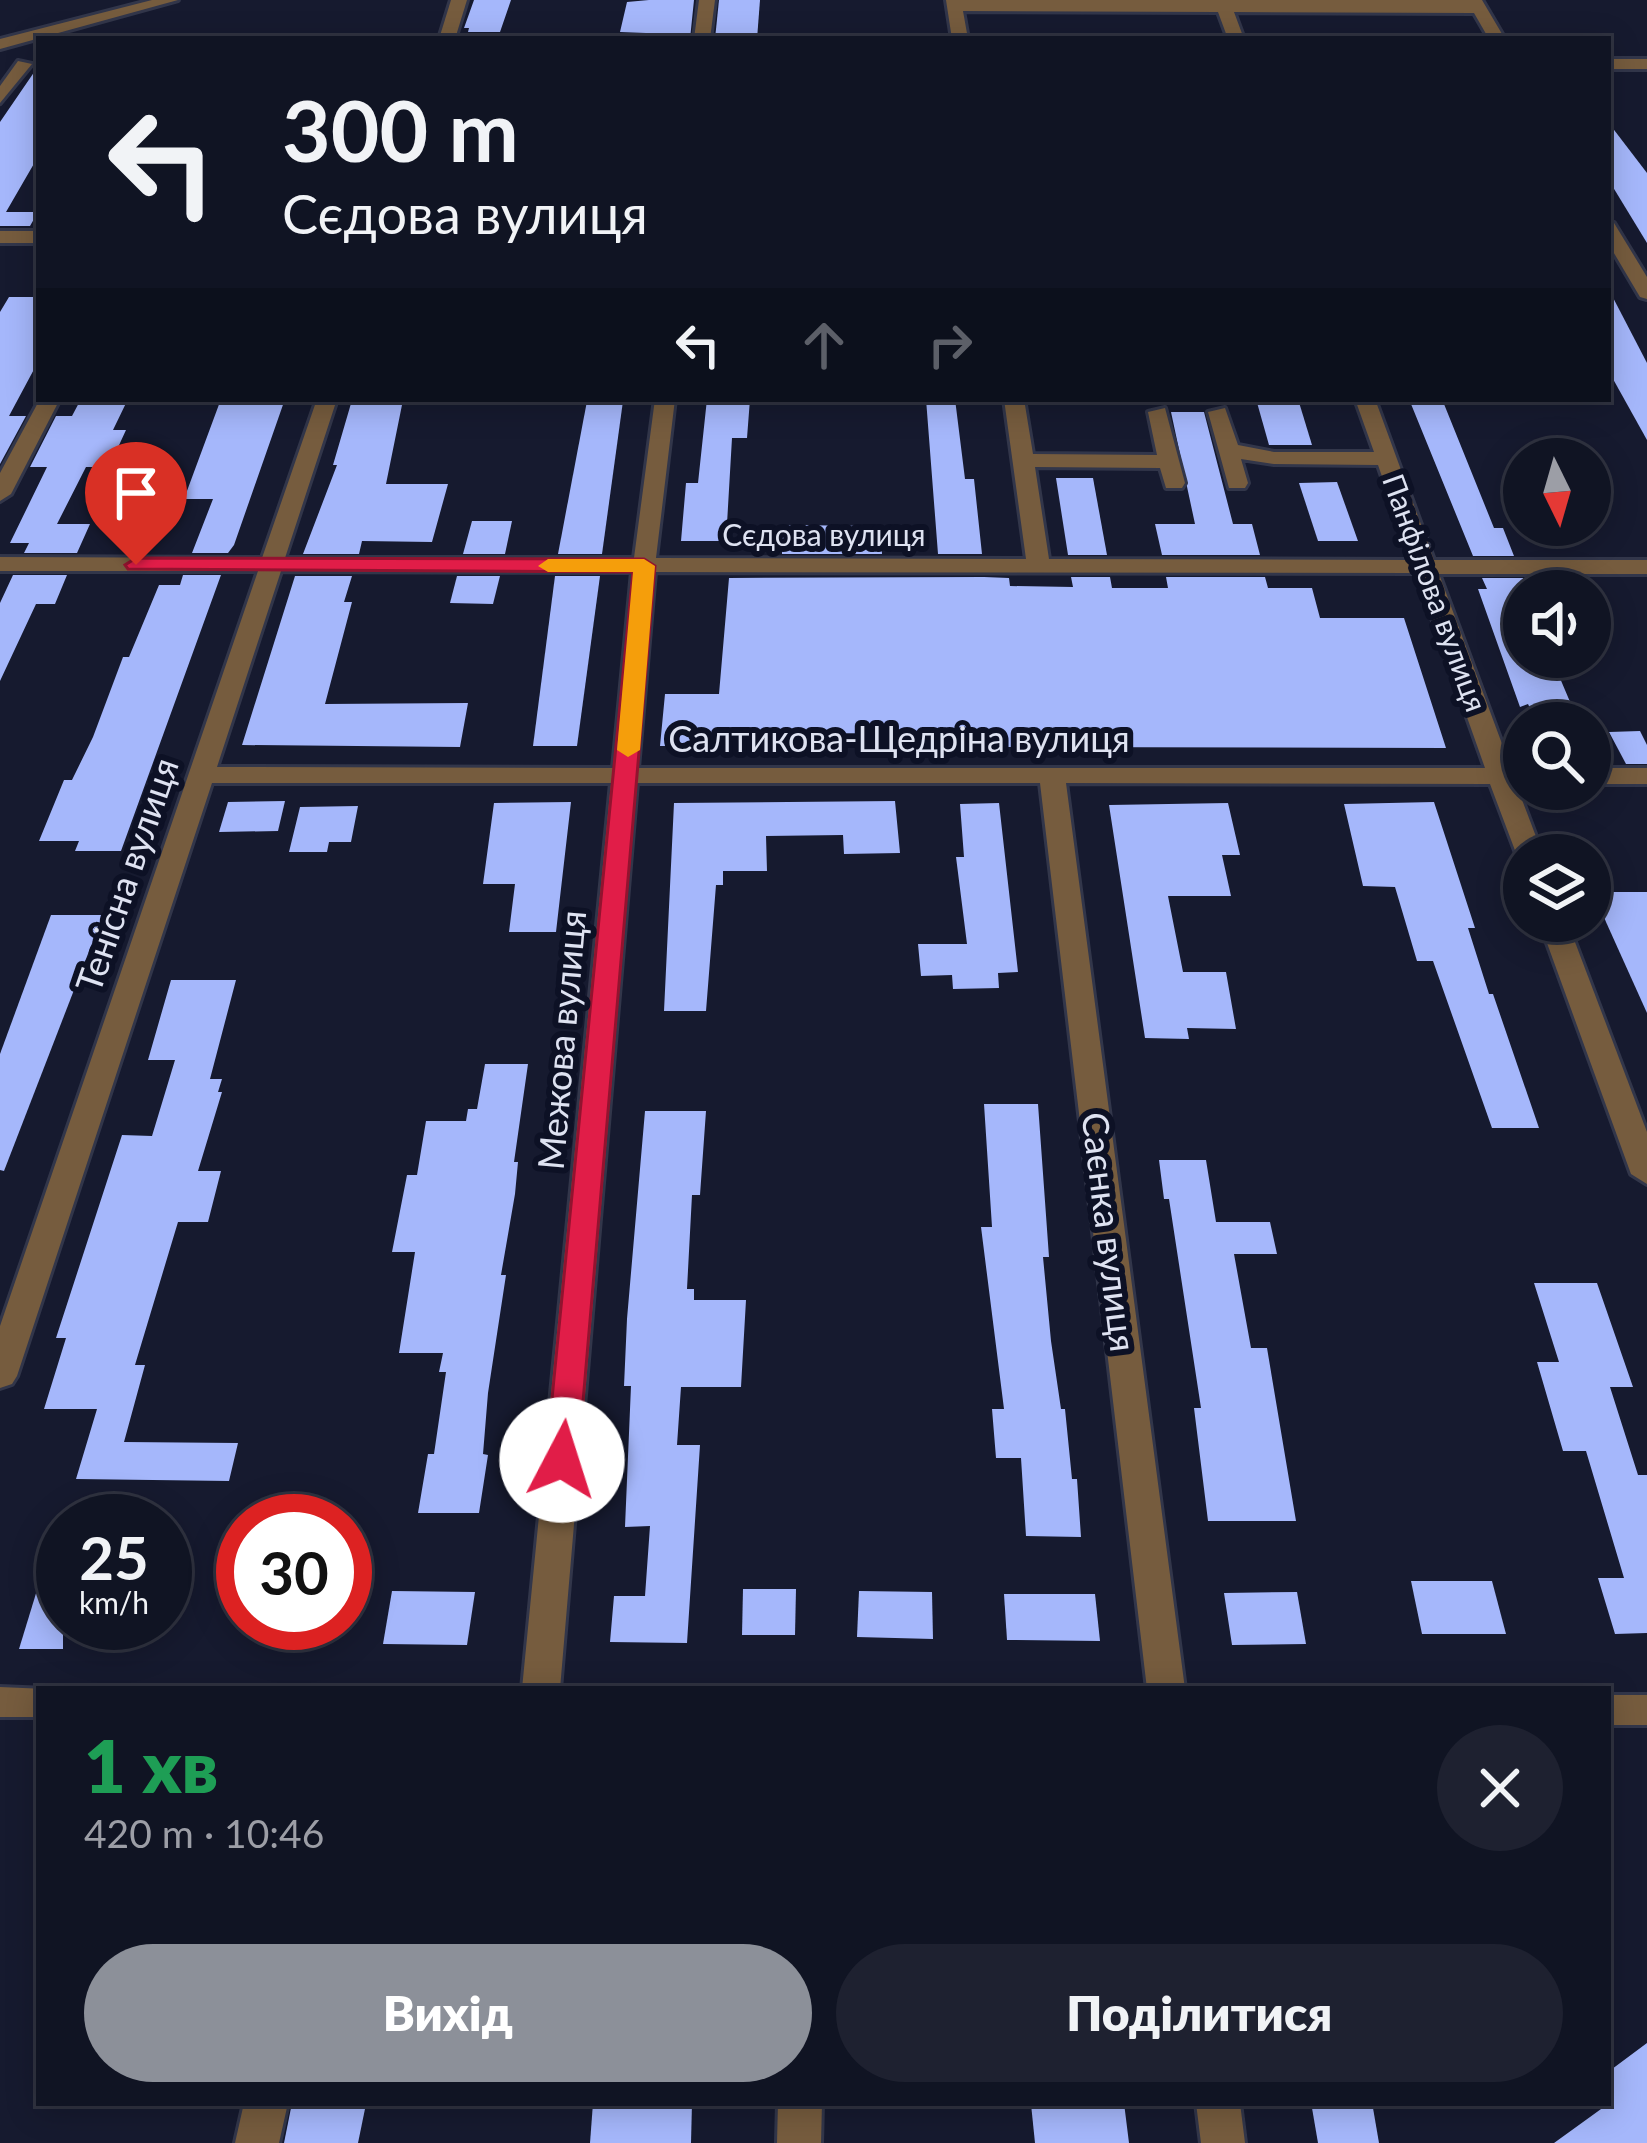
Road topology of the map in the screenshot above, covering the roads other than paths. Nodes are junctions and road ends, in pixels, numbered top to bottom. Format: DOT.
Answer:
graph roads {
  1 [pos="170,0"];
  2 [pos="459,0"];
  3 [pos="707,0"];
  4 [pos="954,3"];
  5 [pos="1223,3"];
  6 [pos="1477,4"];
  7 [pos="448,36"];
  8 [pos="702,36"];
  9 [pos="960,36"];
  10 [pos="1235,36"];
  11 [pos="1495,36"];
  12 [pos="0,44"];
  13 [pos="0,64"];
  14 [pos="32,64"];
  15 [pos="1611,64"];
  16 [pos="1647,64"];
  17 [pos="0,98"];
  18 [pos="1615,235"];
  19 [pos="0,237"];
  20 [pos="36,237"];
  21 [pos="1647,293"];
  22 [pos="48,402"];
  23 [pos="326,402"];
  24 [pos="664,402"];
  25 [pos="1014,402"];
  26 [pos="1366,402"];
  27 [pos="1158,412"];
  28 [pos="1218,412"];
  29 [pos="1228,450"];
  30 [pos="1386,459"];
  31 [pos="1023,460"];
  32 [pos="1237,483"];
  33 [pos="0,494"];
  34 [pos="0,564"];
  35 [pos="271,565"];
  36 [pos="644,566"];
  37 [pos="1039,566"];
  38 [pos="1424,567"];
  39 [pos="1647,568"];
  40 [pos="1503,755"];
  41 [pos="626,774"];
  42 [pos="1052,775"];
  43 [pos="202,776"];
  44 [pos="1503,776"];
  45 [pos="1611,776"];
  46 [pos="1647,776"];
  47 [pos="1561,942"];
  48 [pos="1647,1174"];
  49 [pos="6,1342"];
  50 [pos="0,1376"];
  51 [pos="541,1686"];
  52 [pos="1166,1686"];
  53 [pos="0,1702"];
  54 [pos="36,1702"];
  55 [pos="1611,1710"];
  56 [pos="1647,1710"];
  57 [pos="265,2106"];
  58 [pos="800,2106"];
  59 [pos="1218,2106"];
  60 [pos="257,2143"];
  61 [pos="799,2143"];
  62 [pos="1223,2143"];
  1 -- 12 [label="street"];
  2 -- 7 [label="street"];
  3 -- 8 [label="street"];
  4 -- 5 [label="street"];
  4 -- 9 [label="street"];
  5 -- 6 [label="street"];
  5 -- 10 [label="street"];
  6 -- 11 [label="street"];
  13 -- 14 [label="street"];
  14 -- 17 [label="street"];
  15 -- 16 [label="street"];
  18 -- 21 [label="street"];
  19 -- 20 [label="street"];
  22 -- 33 [label="street"];
  23 -- 35 [label="street, Тенісна вулиця"];
  24 -- 36 [label="street, Межова вулиця"];
  25 -- 31 [label="street"];
  26 -- 30 [label="street, Панфілова вулиця"];
  27 -- 31 [label="street"];
  28 -- 29 [label="street"];
  29 -- 30 [label="street"];
  29 -- 32 [label="street"];
  30 -- 38 [label="street, Панфілова вулиця"];
  31 -- 37 [label="street"];
  34 -- 35 [label="street, Сєдова вулиця"];
  35 -- 36 [label="street, Сєдова вулиця"];
  35 -- 43 [label="street, Тенісна вулиця"];
  36 -- 37 [label="street, Сєдова вулиця"];
  36 -- 41 [label="street, Межова вулиця"];
  37 -- 38 [label="street, Сєдова вулиця"];
  38 -- 39 [label="street, Сєдова вулиця"];
  38 -- 40 [label="street, Панфілова вулиця"];
  41 -- 42 [label="street, Салтикова-Щедріна вулиця"];
  41 -- 43 [label="street, Салтикова-Щедріна вулиця"];
  41 -- 51 [label="street, Межова вулиця"];
  42 -- 44 [label="street, Салтикова-Щедріна вулиця"];
  42 -- 52 [label="street, Саєнка вулиця"];
  43 -- 49 [label="street, Тенісна вулиця"];
  45 -- 46 [label="street"];
  47 -- 48 [label="street"];
  49 -- 50 [label="street, Тенісна вулиця"];
  53 -- 54 [label="street"];
  55 -- 56 [label="street"];
  57 -- 60 [label="street"];
  58 -- 61 [label="street"];
  59 -- 62 [label="street"];
}
